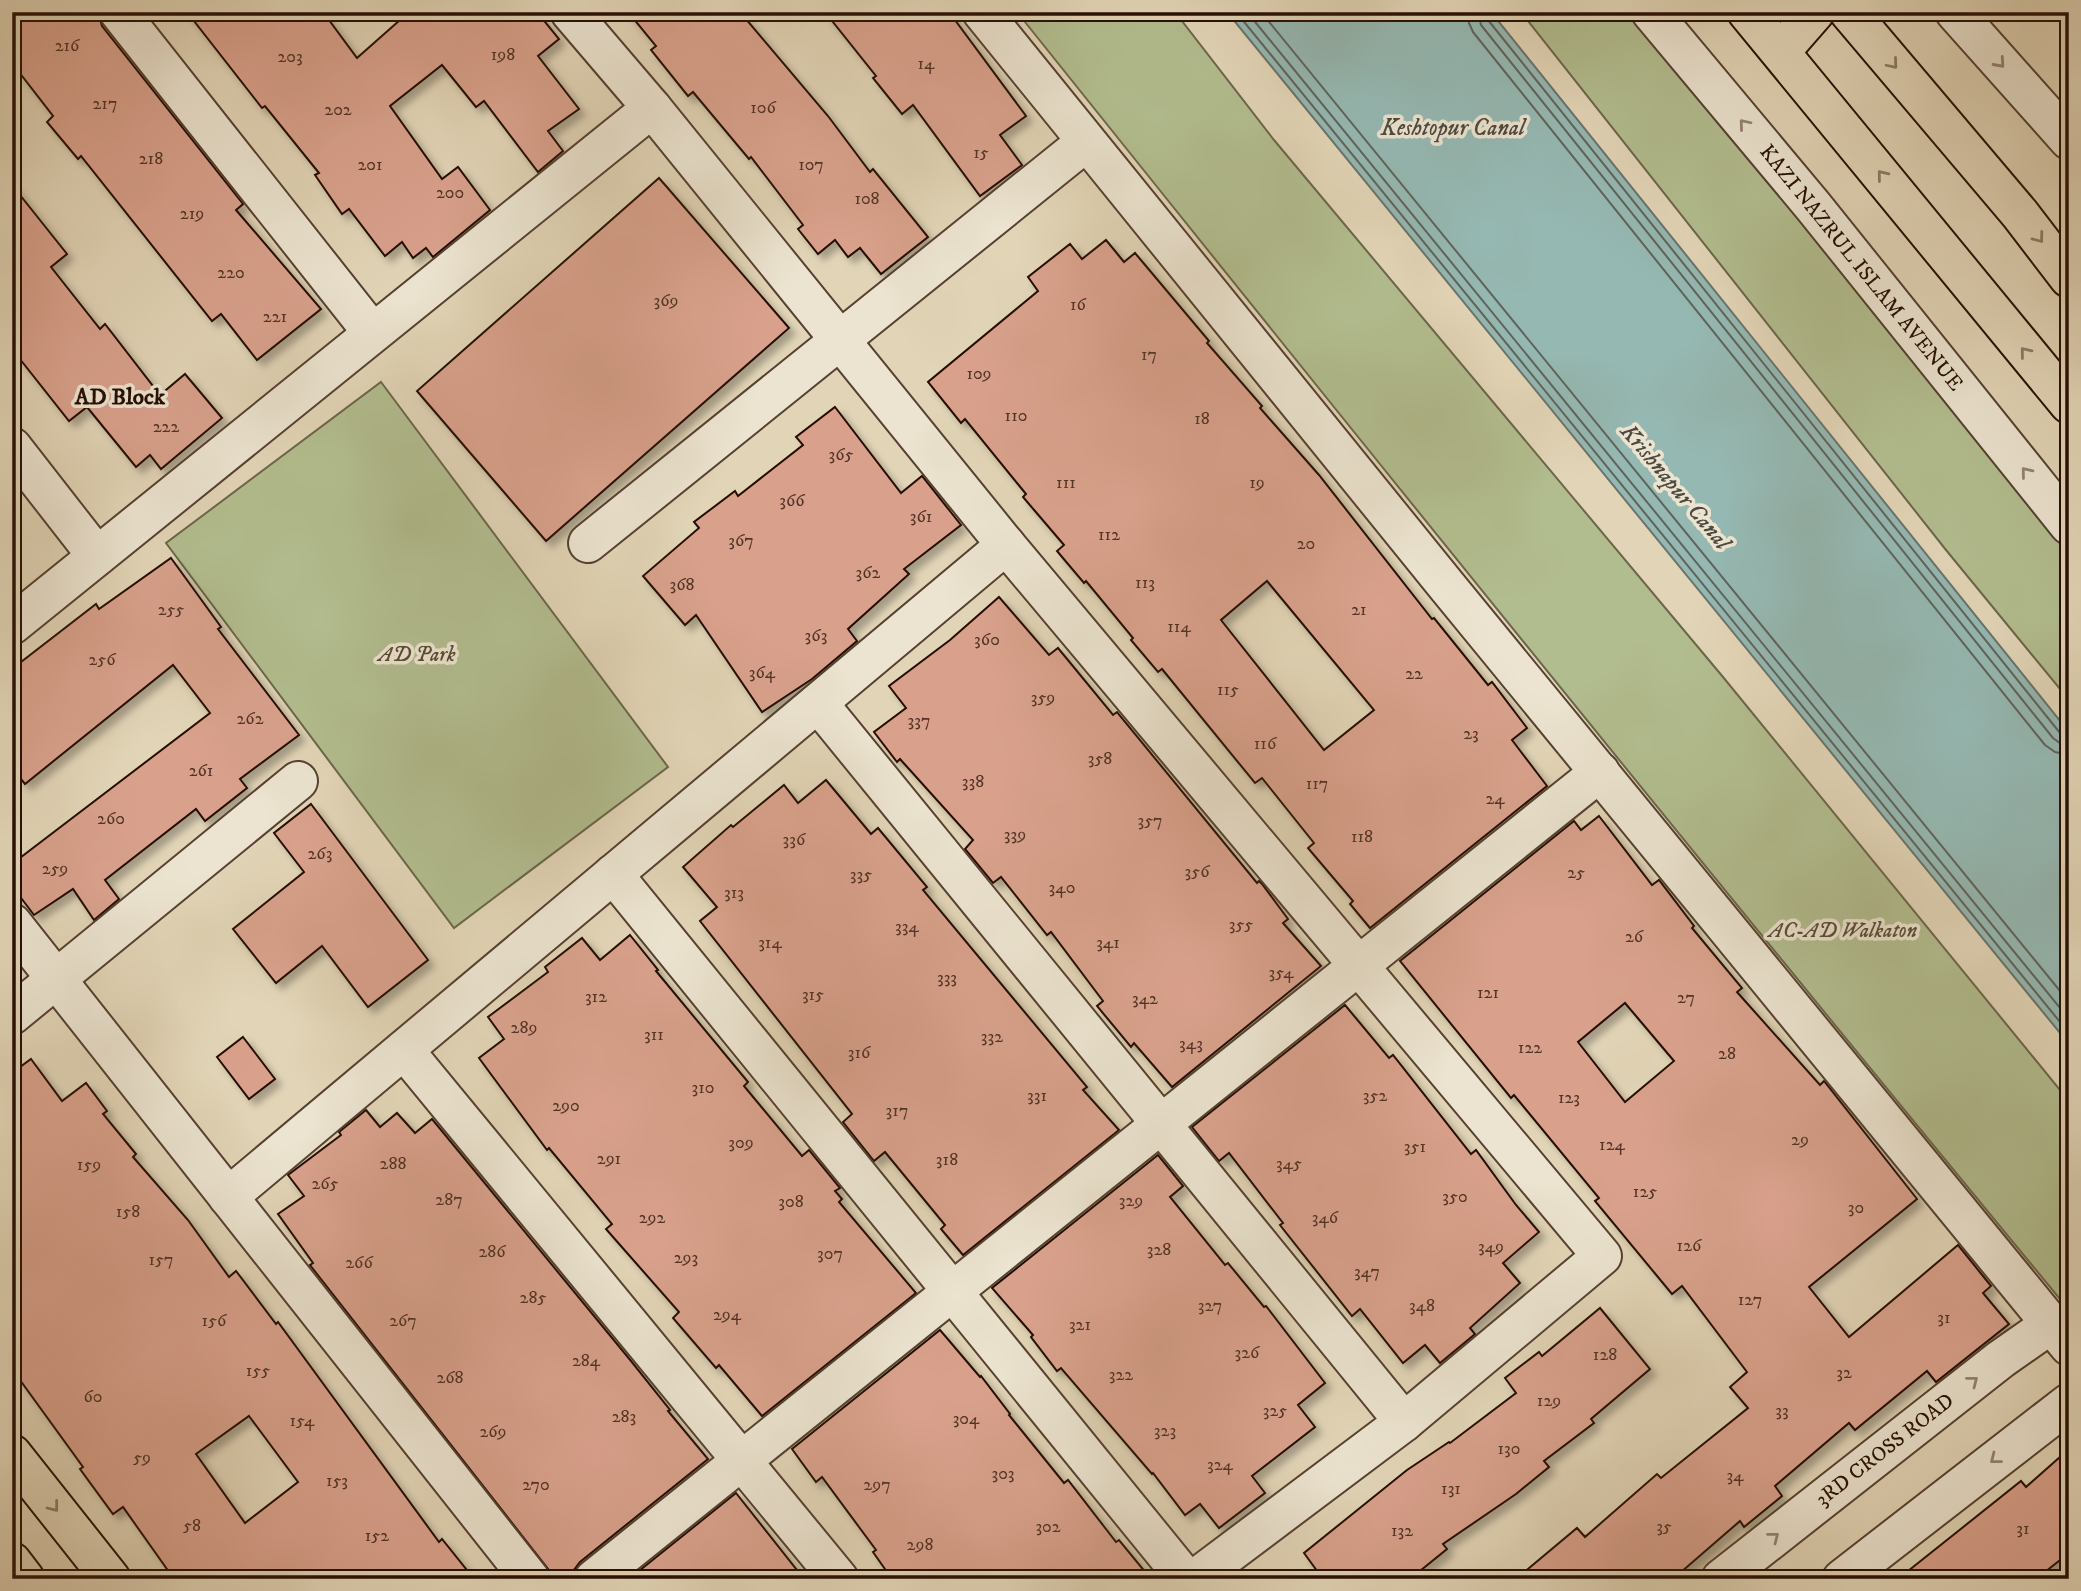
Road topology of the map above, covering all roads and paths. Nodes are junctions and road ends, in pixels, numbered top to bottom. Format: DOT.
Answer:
graph roads {
  1 [pos="119,12"];
  2 [pos="570,12"];
  3 [pos="982,12"];
  4 [pos="1651,12"];
  5 [pos="1747,12"];
  6 [pos="1815,12"];
  7 [pos="1849,12"];
  8 [pos="1955,12"];
  9 [pos="1781,51"];
  10 [pos="652,108"];
  11 [pos="2069,140"];
  12 [pos="1086,142"];
  13 [pos="2069,278"];
  14 [pos="372,332"];
  15 [pos="839,339"];
  16 [pos="2069,404"];
  17 [pos="12,447"];
  18 [pos="2069,525"];
  19 [pos="588,543"];
  20 [pos="1006,545"];
  21 [pos="97,556"];
  22 [pos="12,625"];
  23 [pos="818,703"];
  24 [pos="1600,772"];
  25 [pos="298,780"];
  26 [pos="613,874"];
  27 [pos="12,923"];
  28 [pos="1359,966"];
  29 [pos="58,980"];
  30 [pos="12,1015"];
  31 [pos="404,1050"];
  32 [pos="1161,1124"];
  33 [pos="228,1197"];
  34 [pos="952,1292"];
  35 [pos="2060,1335"];
  36 [pos="2069,1403"];
  37 [pos="1404,1422"];
  38 [pos="12,1454"];
  39 [pos="742,1461"];
  40 [pos="12,1562"];
  41 [pos="25,1579"];
  42 [pos="111,1579"];
  43 [pos="530,1579"];
  44 [pos="594,1579"];
  45 [pos="839,1579"];
  46 [pos="1186,1579"];
  47 [pos="1195,1579"];
  48 [pos="1721,1579"];
  49 [pos="1842,1579"];
  1 -- 14 [label="street"];
  2 -- 10 [label="street"];
  3 -- 12 [label="street"];
  18 -- 4 [label="street, KAZI NAZRUL ISLAM AVENUE, one-way"];
  5 -- 9 [label="main road"];
  6 -- 9 [label="main road"];
  7 -- 13 [label="main road, one-way"];
  8 -- 11 [label="street, one-way"];
  16 -- 9 [label="main road, one-way"];
  10 -- 14 [label="street"];
  10 -- 15 [label="street"];
  12 -- 15 [label="street"];
  12 -- 24 [label="street"];
  14 -- 21 [label="street"];
  15 -- 19 [label="street"];
  15 -- 20 [label="street"];
  17 -- 21 [label="street"];
  20 -- 23 [label="street"];
  20 -- 28 [label="street"];
  21 -- 22 [label="street"];
  23 -- 26 [label="street"];
  23 -- 32 [label="street"];
  24 -- 28 [label="street"];
  24 -- 35 [label="street"];
  25 -- 29 [label="street"];
  26 -- 31 [label="street"];
  26 -- 34 [label="street"];
  27 -- 29 [label="street"];
  28 -- 32 [label="street"];
  28 -- 37 [label="street"];
  29 -- 30 [label="street"];
  29 -- 33 [label="street"];
  31 -- 33 [label="street"];
  31 -- 39 [label="street"];
  32 -- 34 [label="street"];
  32 -- 37 [label="street"];
  33 -- 43 [label="street"];
  34 -- 39 [label="street"];
  34 -- 46 [label="street"];
  48 -- 35 [label="street, 3RD CROSS ROAD, one-way"];
  36 -- 49 [label="street, one-way"];
  37 -- 47 [label="street"];
  38 -- 42 [label="main road, one-way"];
  39 -- 44 [label="street"];
  39 -- 45 [label="street"];
  40 -- 41 [label="main road"];
}
